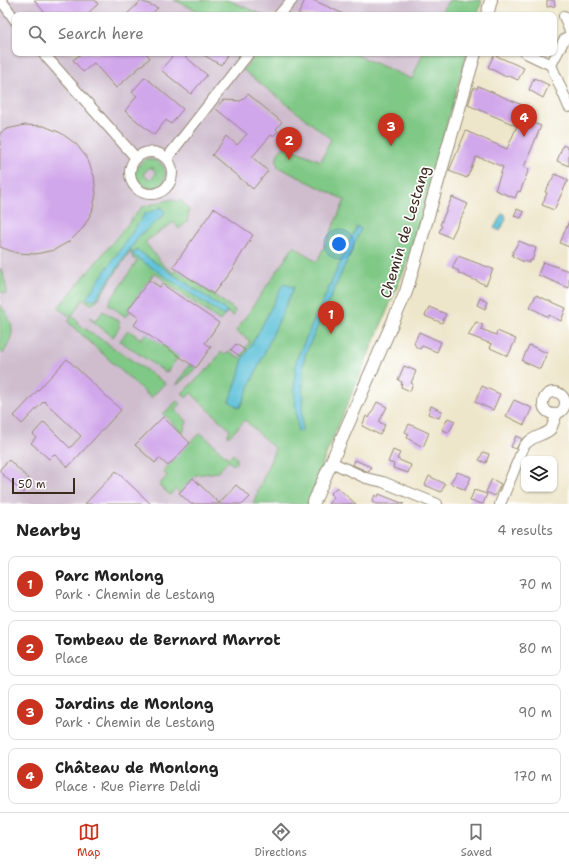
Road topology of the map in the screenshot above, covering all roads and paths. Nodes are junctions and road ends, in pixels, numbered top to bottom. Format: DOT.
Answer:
graph roads {
  1 [pos="1,0"];
  2 [pos="11,0"];
  3 [pos="292,0"];
  4 [pos="491,0"];
  5 [pos="0,8"];
  6 [pos="12,12"];
  7 [pos="282,12"];
  8 [pos="487,12"];
  9 [pos="12,16"];
  10 [pos="564,16"];
  11 [pos="12,17"];
  12 [pos="569,29"];
  13 [pos="569,36"];
  14 [pos="557,53"];
  15 [pos="46,56"];
  16 [pos="247,56"];
  17 [pos="474,56"];
  18 [pos="533,56"];
  19 [pos="555,56"];
  20 [pos="551,64"];
  21 [pos="569,107"];
  22 [pos="136,158"];
  23 [pos="167,158"];
  24 [pos="557,414"];
  25 [pos="331,462"];
  26 [pos="312,504"];
  27 [pos="438,504"];
  28 [pos="500,504"];
  1 -- 9 [label="street"];
  2 -- 6 [label="street"];
  3 -- 7 [label="street"];
  4 -- 8 [label="street"];
  5 -- 11 [label="street"];
  10 -- 12 [label="street"];
  13 -- 14 [label="street"];
  15 -- 22 [label="street"];
  16 -- 23 [label="street"];
  17 -- 25 [label="street, Chemin de Lestang"];
  18 -- 20 [label="street"];
  19 -- 20 [label="street"];
  20 -- 21 [label="street"];
  22 -- 23 [label="street"];
  22 -- 23 [label="street"];
  24 -- 28 [label="street"];
  25 -- 26 [label="street, Chemin de Lestang"];
  25 -- 27 [label="street"];
}
